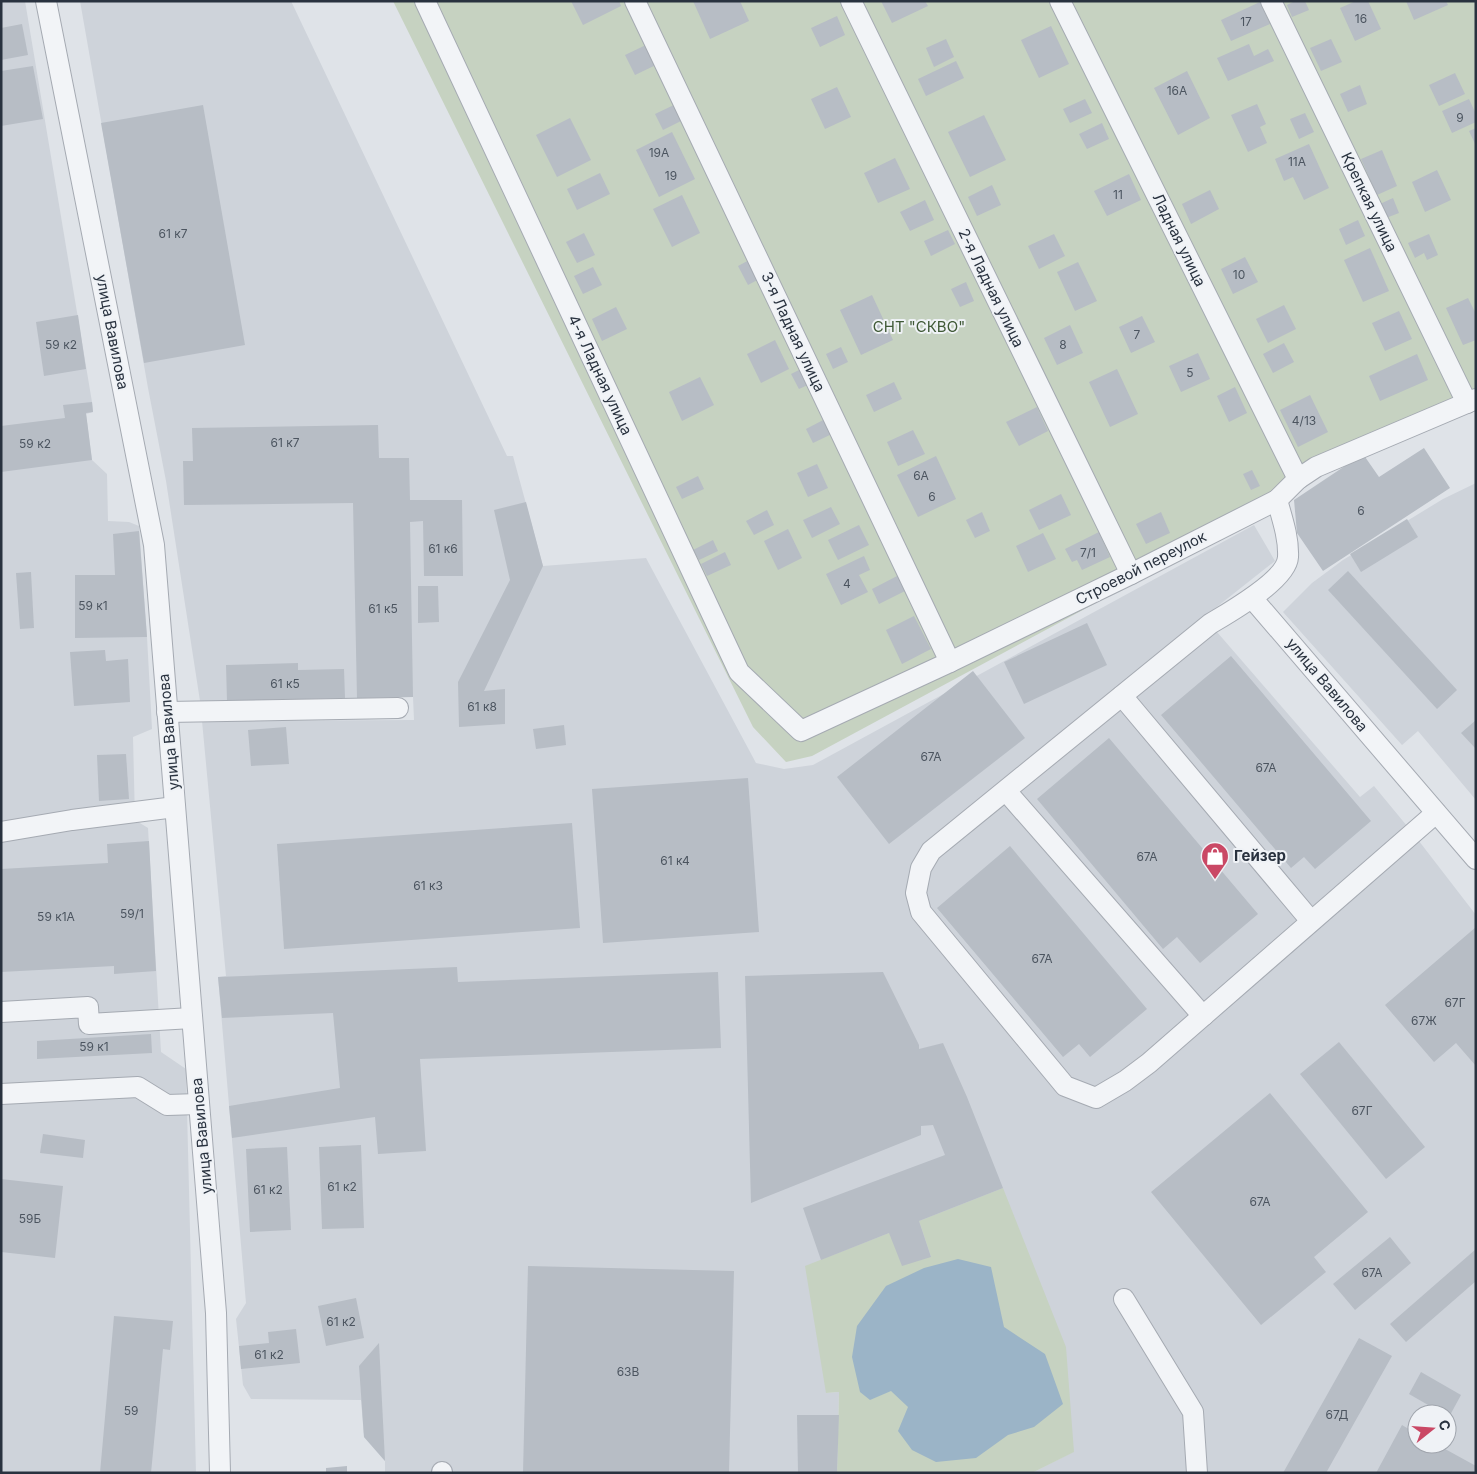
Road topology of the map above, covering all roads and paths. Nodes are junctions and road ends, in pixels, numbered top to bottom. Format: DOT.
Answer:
graph roads {
  1 [pos="46,1"];
  2 [pos="425,1"];
  3 [pos="635,1"];
  4 [pos="851,1"];
  5 [pos="1060,1"];
  6 [pos="1271,1"];
  7 [pos="1471,401"];
  8 [pos="1298,479"];
  9 [pos="1277,500"];
  10 [pos="1131,574"];
  11 [pos="1252,598"];
  12 [pos="950,662"];
  13 [pos="1122,696"];
  14 [pos="398,708"];
  15 [pos="167,712"];
  16 [pos="801,731"];
  17 [pos="1006,791"];
  18 [pos="175,807"];
  19 [pos="1436,813"];
  20 [pos="1,832"];
  21 [pos="1476,859"];
  22 [pos="1311,921"];
  23 [pos="1,1012"];
  24 [pos="1203,1016"];
  25 [pos="192,1018"];
  26 [pos="1,1094"];
  27 [pos="199,1104"];
  28 [pos="1124,1299"];
  29 [pos="220,1473"];
  30 [pos="1197,1473"];
  1 -- 15 [label="street, улица Вавилова"];
  2 -- 16 [label="street, 4-я Ладная улица"];
  3 -- 12 [label="street, 3-я Ладная улица"];
  4 -- 10 [label="street, 2-я Ладная улица"];
  5 -- 8 [label="street, Ладная улица"];
  6 -- 7 [label="street, Крепкая улица"];
  7 -- 8 [label="street, Строевой переулок"];
  8 -- 9 [label="street, Строевой переулок"];
  9 -- 10 [label="street, Строевой переулок"];
  9 -- 11 [label="street"];
  10 -- 12 [label="street, Строевой переулок"];
  11 -- 13 [label="street"];
  11 -- 19 [label="street, улица Вавилова"];
  12 -- 16 [label="street, Строевой переулок"];
  13 -- 17 [label="street"];
  13 -- 22 [label="street"];
  14 -- 15 [label="street"];
  15 -- 18 [label="street, улица Вавилова"];
  17 -- 24 [label="street"];
  17 -- 24 [label="street"];
  18 -- 20 [label="street"];
  18 -- 25 [label="street, улица Вавилова"];
  19 -- 21 [label="street, улица Вавилова"];
  19 -- 22 [label="street"];
  22 -- 24 [label="street"];
  23 -- 25 [label="street"];
  25 -- 27 [label="street, улица Вавилова"];
  26 -- 27 [label="street"];
  27 -- 29 [label="street, улица Вавилова"];
  28 -- 30 [label="street"];
}
